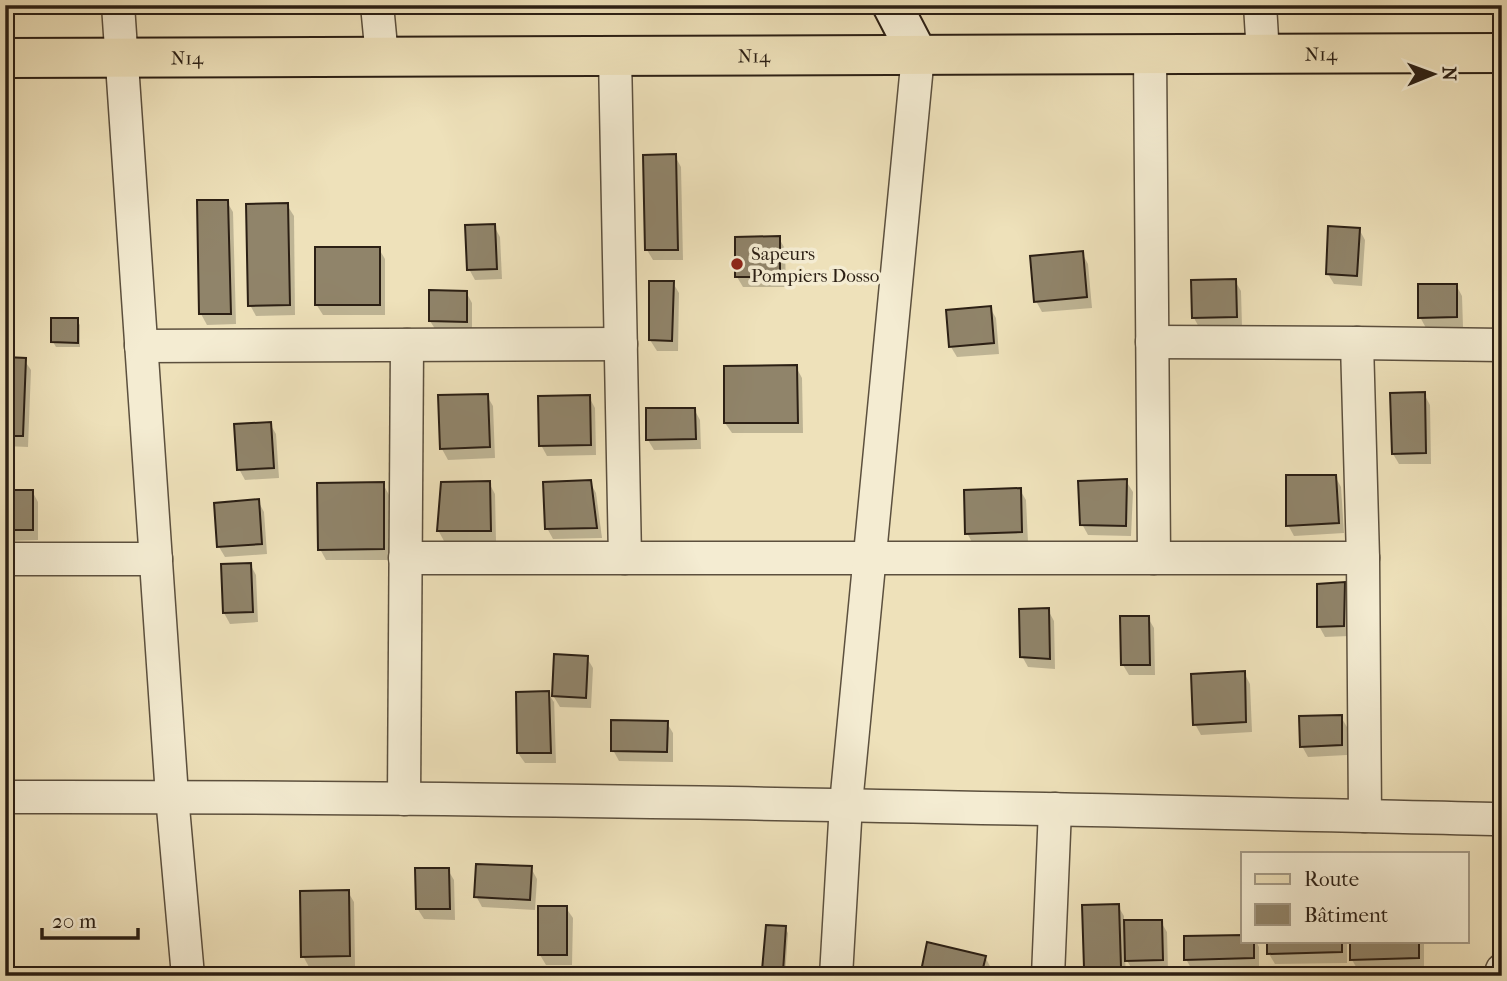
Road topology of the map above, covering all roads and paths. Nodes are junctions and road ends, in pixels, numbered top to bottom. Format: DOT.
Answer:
graph roads {
  1 [pos="118,5"];
  2 [pos="377,5"];
  3 [pos="892,5"];
  4 [pos="1259,5"];
  5 [pos="1502,53"];
  6 [pos="1150,54"];
  7 [pos="1263,54"];
  8 [pos="918,55"];
  9 [pos="615,56"];
  10 [pos="122,57"];
  11 [pos="382,57"];
  12 [pos="5,58"];
  13 [pos="1152,342"];
  14 [pos="1357,342"];
  15 [pos="407,345"];
  16 [pos="621,345"];
  17 [pos="1502,345"];
  18 [pos="141,346"];
  19 [pos="405,558"];
  20 [pos="625,558"];
  21 [pos="869,558"];
  22 [pos="1154,558"];
  23 [pos="1363,558"];
  24 [pos="5,559"];
  25 [pos="156,559"];
  26 [pos="172,796"];
  27 [pos="5,797"];
  28 [pos="404,799"];
  29 [pos="846,804"];
  30 [pos="1055,809"];
  31 [pos="1365,816"];
  32 [pos="1502,819"];
  33 [pos="1502,970"];
  34 [pos="188,976"];
  35 [pos="836,976"];
  36 [pos="1048,976"];
  37 [pos="1500,976"];
  1 -- 10 [label="street"];
  2 -- 11 [label="street"];
  3 -- 8 [label="street"];
  4 -- 7 [label="street"];
  5 -- 7 [label="main road, N14"];
  6 -- 7 [label="main road, N14"];
  6 -- 8 [label="main road, N14"];
  6 -- 13 [label="street"];
  8 -- 9 [label="main road, N14"];
  8 -- 21 [label="street"];
  9 -- 11 [label="main road, N14"];
  9 -- 16 [label="street"];
  10 -- 11 [label="main road, N14"];
  10 -- 12 [label="main road, N14"];
  10 -- 18 [label="street"];
  13 -- 14 [label="street"];
  13 -- 22 [label="street"];
  14 -- 17 [label="street"];
  14 -- 23 [label="street"];
  15 -- 16 [label="street"];
  15 -- 18 [label="street"];
  15 -- 19 [label="street"];
  16 -- 20 [label="street"];
  18 -- 25 [label="street"];
  19 -- 20 [label="street"];
  19 -- 28 [label="street"];
  20 -- 21 [label="street"];
  21 -- 22 [label="street"];
  21 -- 29 [label="street"];
  22 -- 23 [label="street"];
  23 -- 31 [label="street"];
  24 -- 25 [label="street"];
  25 -- 26 [label="street"];
  26 -- 27 [label="street"];
  26 -- 28 [label="street"];
  26 -- 34 [label="street"];
  28 -- 29 [label="street"];
  29 -- 30 [label="street"];
  29 -- 35 [label="street"];
  30 -- 31 [label="street"];
  30 -- 36 [label="street"];
  31 -- 32 [label="street"];
  33 -- 37 [label="street"];
}
